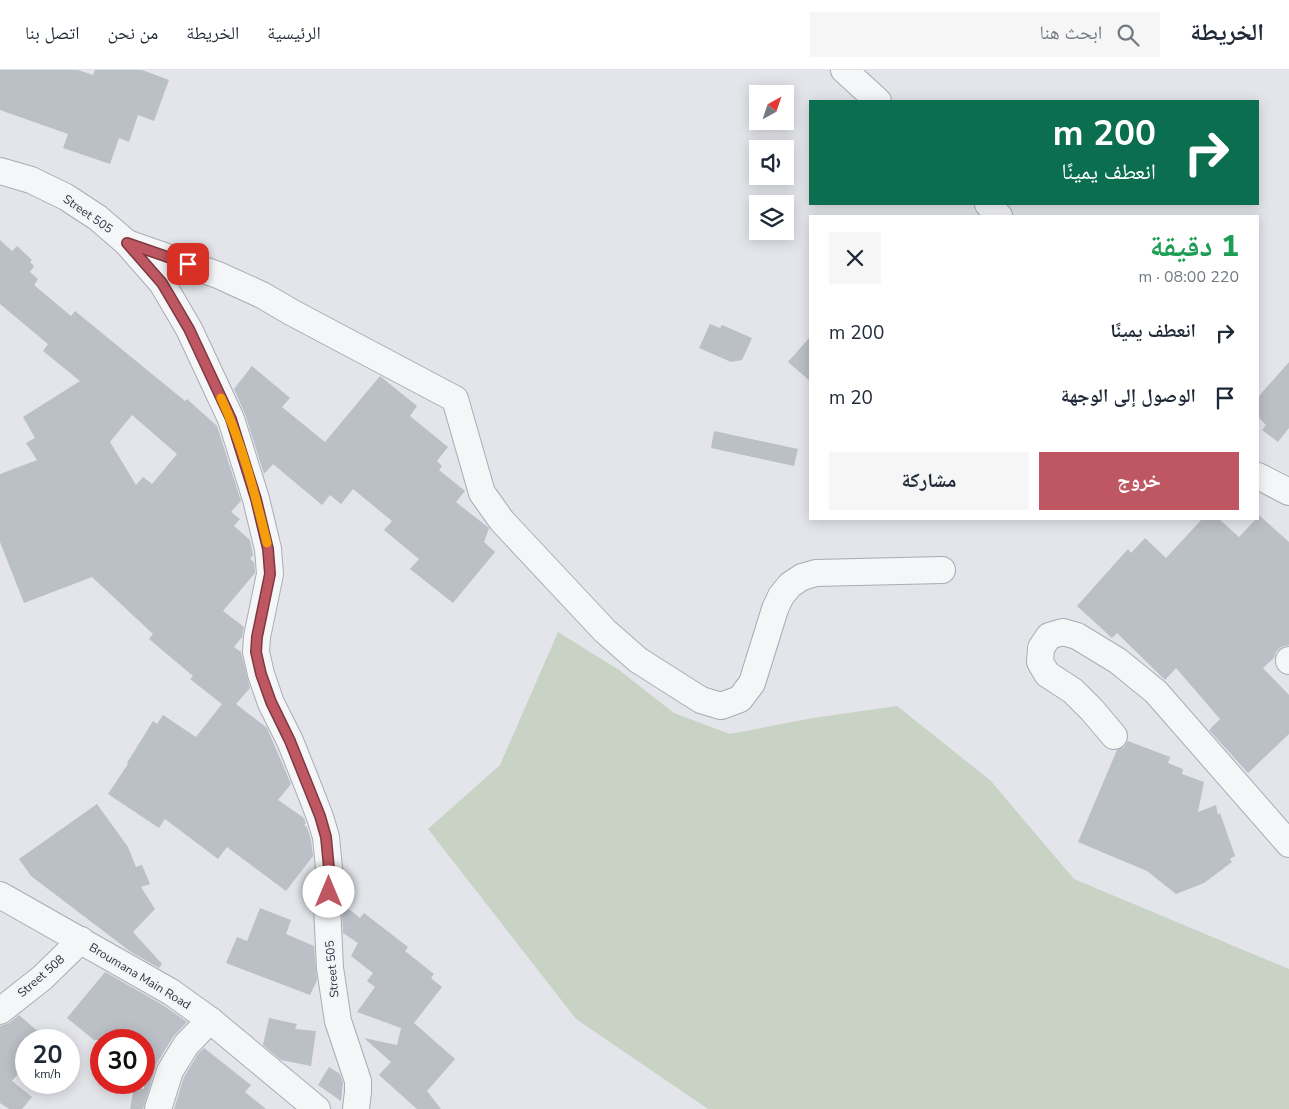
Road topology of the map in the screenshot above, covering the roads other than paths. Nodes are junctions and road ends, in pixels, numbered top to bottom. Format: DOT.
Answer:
graph roads {
  1 [pos="844,70"];
  2 [pos="877,100"];
  3 [pos="0,170"];
  4 [pos="989,205"];
  5 [pos="998,215"];
  6 [pos="127,243"];
  7 [pos="1259,477"];
  8 [pos="1289,492"];
  9 [pos="942,570"];
  10 [pos="1114,736"];
  11 [pos="1289,844"];
  12 [pos="0,895"];
  13 [pos="81,940"];
  14 [pos="0,1011"];
  15 [pos="210,1020"];
  16 [pos="158,1109"];
  17 [pos="317,1109"];
  18 [pos="356,1109"];
  1 -- 2 [label="street"];
  3 -- 6 [label="street, Street 505"];
  4 -- 5 [label="street"];
  6 -- 9 [label="street"];
  6 -- 18 [label="street, Street 505"];
  7 -- 8 [label="street"];
  10 -- 11 [label="street"];
  12 -- 13 [label="street, Broumana Main Road"];
  13 -- 14 [label="street, Street 508"];
  13 -- 15 [label="street, Broumana Main Road"];
  15 -- 16 [label="street"];
  15 -- 17 [label="street, Broumana Main Road"];
}
